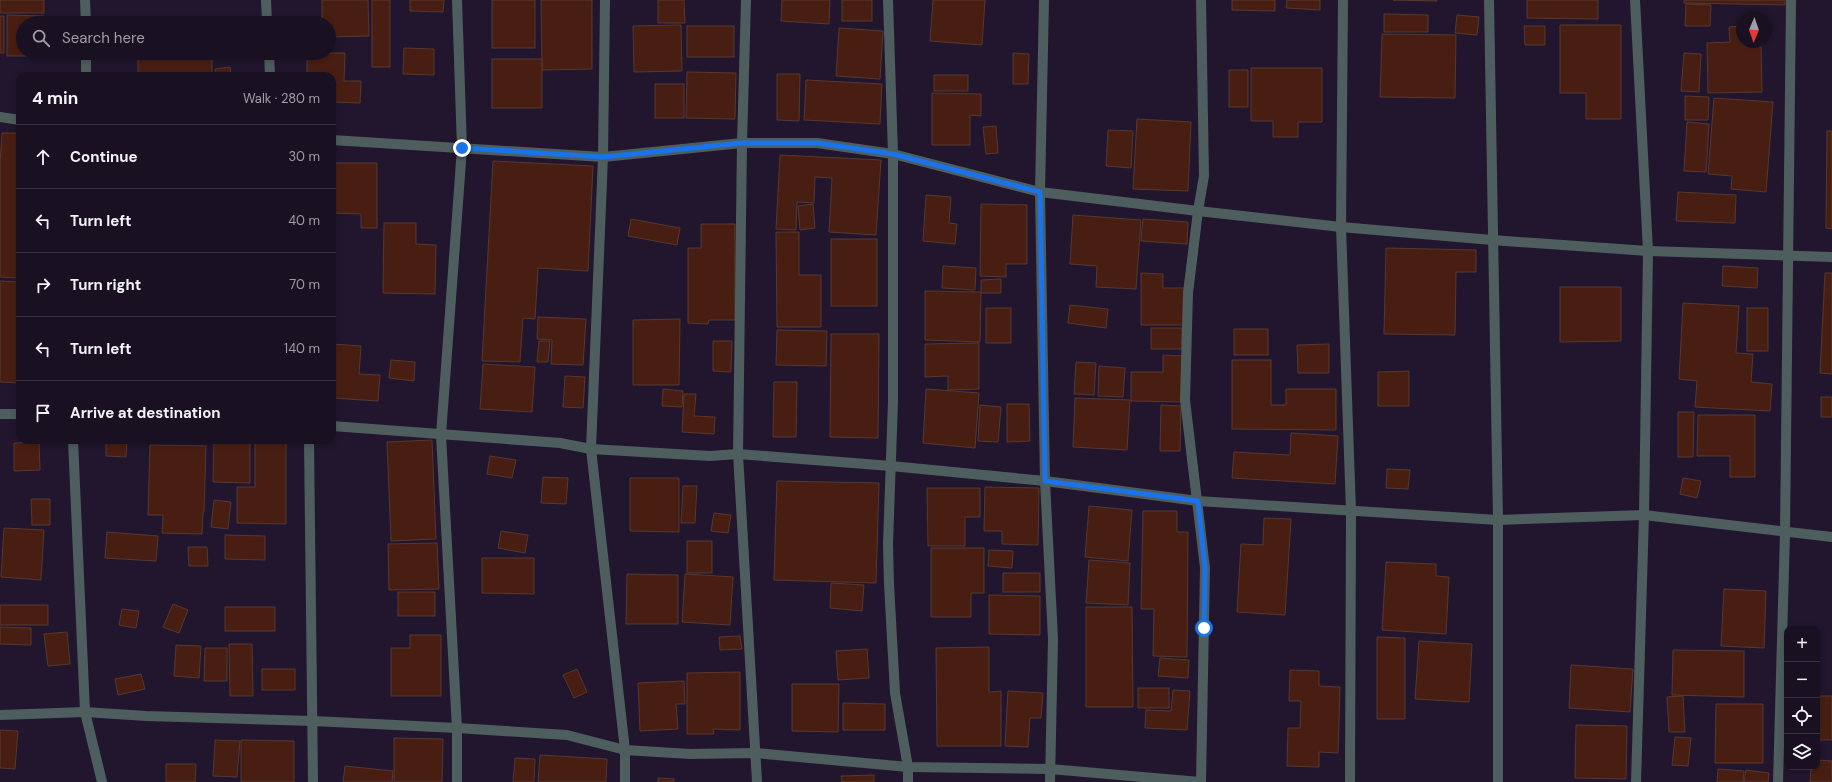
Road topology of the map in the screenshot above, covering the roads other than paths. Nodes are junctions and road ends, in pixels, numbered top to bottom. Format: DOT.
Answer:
graph roads {
  1 [pos="85,0"];
  2 [pos="266,0"];
  3 [pos="457,0"];
  4 [pos="605,0"];
  5 [pos="746,0"];
  6 [pos="888,0"];
  7 [pos="1044,0"];
  8 [pos="1200,0"];
  9 [pos="1343,0"];
  10 [pos="1489,0"];
  11 [pos="1636,0"];
  12 [pos="1791,0"];
  13 [pos="86,16"];
  14 [pos="267,16"];
  15 [pos="86,60"];
  16 [pos="269,60"];
  17 [pos="86,72"];
  18 [pos="270,72"];
  19 [pos="0,117"];
  20 [pos="16,119"];
  21 [pos="336,140"];
  22 [pos="742,143"];
  23 [pos="462,148"];
  24 [pos="893,154"];
  25 [pos="603,157"];
  26 [pos="1040,192"];
  27 [pos="1198,212"];
  28 [pos="1342,227"];
  29 [pos="1492,240"];
  30 [pos="1648,251"];
  31 [pos="1788,256"];
  32 [pos="1832,257"];
  33 [pos="0,414"];
  34 [pos="16,414"];
  35 [pos="336,426"];
  36 [pos="441,435"];
  37 [pos="73,444"];
  38 [pos="308,444"];
  39 [pos="591,449"];
  40 [pos="738,454"];
  41 [pos="891,466"];
  42 [pos="1045,481"];
  43 [pos="1198,501"];
  44 [pos="1351,511"];
  45 [pos="1644,515"];
  46 [pos="1498,520"];
  47 [pos="1785,532"];
  48 [pos="1832,537"];
  49 [pos="85,712"];
  50 [pos="0,715"];
  51 [pos="313,721"];
  52 [pos="457,728"];
  53 [pos="625,750"];
  54 [pos="756,754"];
  55 [pos="908,767"];
  56 [pos="1050,769"];
  57 [pos="102,782"];
  58 [pos="313,782"];
  59 [pos="457,782"];
  60 [pos="625,782"];
  61 [pos="757,782"];
  62 [pos="908,782"];
  63 [pos="1050,782"];
  64 [pos="1201,782"];
  65 [pos="1350,782"];
  66 [pos="1498,782"];
  67 [pos="1636,782"];
  68 [pos="1778,782"];
  1 -- 13 [label="street"];
  2 -- 14 [label="street"];
  3 -- 23 [label="street"];
  4 -- 25 [label="street"];
  5 -- 22 [label="street"];
  6 -- 24 [label="street"];
  7 -- 26 [label="street"];
  8 -- 27 [label="street"];
  9 -- 28 [label="street"];
  10 -- 29 [label="street"];
  11 -- 30 [label="street"];
  12 -- 31 [label="street"];
  15 -- 17 [label="street"];
  16 -- 18 [label="street"];
  19 -- 20 [label="street"];
  21 -- 23 [label="street"];
  22 -- 24 [label="street"];
  22 -- 25 [label="street"];
  22 -- 40 [label="street"];
  23 -- 25 [label="street"];
  23 -- 36 [label="street"];
  24 -- 26 [label="street"];
  24 -- 41 [label="street"];
  25 -- 39 [label="street"];
  26 -- 27 [label="street"];
  26 -- 42 [label="street"];
  27 -- 28 [label="street"];
  27 -- 43 [label="street"];
  28 -- 29 [label="street"];
  28 -- 44 [label="street"];
  29 -- 30 [label="street"];
  29 -- 46 [label="street"];
  30 -- 31 [label="street"];
  30 -- 45 [label="street"];
  31 -- 32 [label="street"];
  31 -- 47 [label="street"];
  33 -- 34 [label="street"];
  35 -- 36 [label="street"];
  36 -- 39 [label="street"];
  36 -- 52 [label="street"];
  37 -- 49 [label="street"];
  38 -- 51 [label="street"];
  39 -- 40 [label="street"];
  39 -- 53 [label="street"];
  40 -- 41 [label="street"];
  40 -- 54 [label="street"];
  41 -- 42 [label="street"];
  41 -- 55 [label="street"];
  42 -- 43 [label="street"];
  42 -- 56 [label="street"];
  43 -- 44 [label="street"];
  43 -- 64 [label="street"];
  44 -- 46 [label="street"];
  44 -- 65 [label="street"];
  45 -- 46 [label="street"];
  45 -- 47 [label="street"];
  45 -- 67 [label="street"];
  46 -- 66 [label="street"];
  47 -- 48 [label="street"];
  47 -- 68 [label="street"];
  49 -- 50 [label="street"];
  49 -- 51 [label="street"];
  49 -- 57 [label="street"];
  51 -- 52 [label="street"];
  51 -- 58 [label="street"];
  52 -- 53 [label="street"];
  52 -- 59 [label="street"];
  53 -- 54 [label="street"];
  53 -- 60 [label="street"];
  54 -- 55 [label="street"];
  54 -- 61 [label="street"];
  55 -- 56 [label="street"];
  55 -- 62 [label="street"];
  56 -- 63 [label="street"];
  56 -- 64 [label="street"];
}
